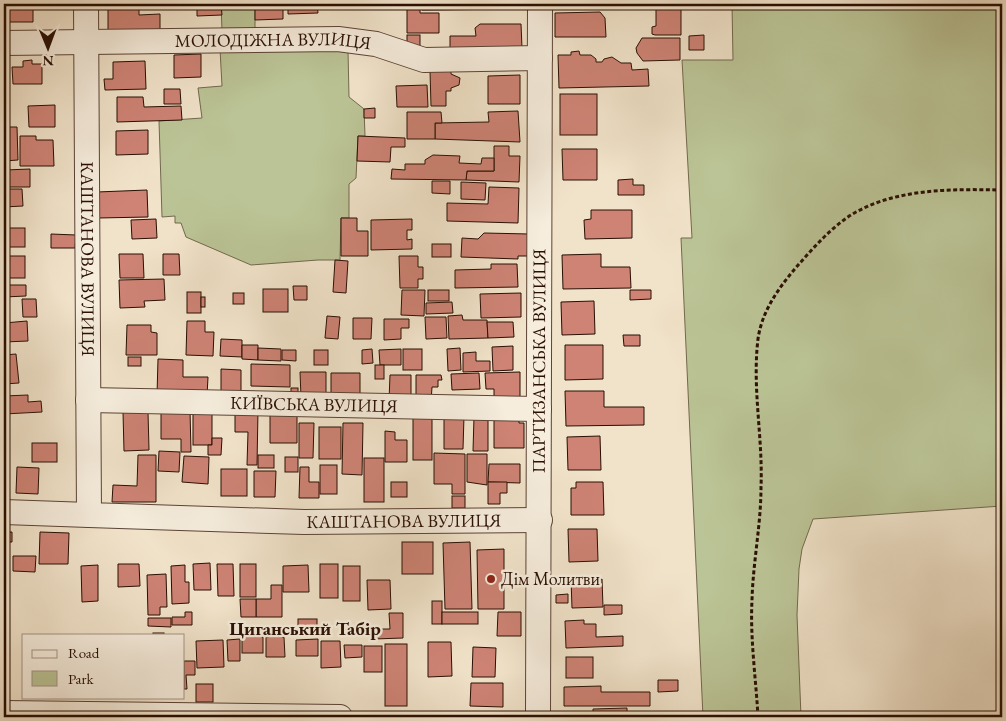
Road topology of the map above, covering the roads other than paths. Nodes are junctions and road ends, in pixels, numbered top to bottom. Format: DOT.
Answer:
graph roads {
  1 [pos="86,4"];
  2 [pos="540,4"];
  3 [pos="86,42"];
  4 [pos="4,43"];
  5 [pos="540,58"];
  6 [pos="88,400"];
  7 [pos="539,409"];
  8 [pos="4,512"];
  9 [pos="89,515"];
  10 [pos="540,520"];
  11 [pos="18,715"];
  12 [pos="197,716"];
  13 [pos="340,717"];
  14 [pos="538,717"];
  1 -- 3 [label="street, КАШТАНОВА ВУЛИЦЯ"];
  2 -- 5 [label="street, ПАРТИЗАНСЬКА ВУЛИЦЯ"];
  3 -- 4 [label="street, МОЛОДІЖНА ВУЛИЦЯ"];
  3 -- 5 [label="street, МОЛОДІЖНА ВУЛИЦЯ"];
  3 -- 6 [label="street, КАШТАНОВА ВУЛИЦЯ"];
  5 -- 7 [label="street, ПАРТИЗАНСЬКА ВУЛИЦЯ"];
  6 -- 7 [label="street, КИЇВСЬКА ВУЛИЦЯ"];
  6 -- 9 [label="street, КАШТАНОВА ВУЛИЦЯ"];
  7 -- 10 [label="street, ПАРТИЗАНСЬКА ВУЛИЦЯ"];
  8 -- 9 [label="street, КАШТАНОВА ВУЛИЦЯ"];
  9 -- 10 [label="street, КАШТАНОВА ВУЛИЦЯ"];
  10 -- 14 [label="street, ПАРТИЗАНСЬКА ВУЛИЦЯ"];
  11 -- 12 [label="street"];
  12 -- 13 [label="street"];
}
